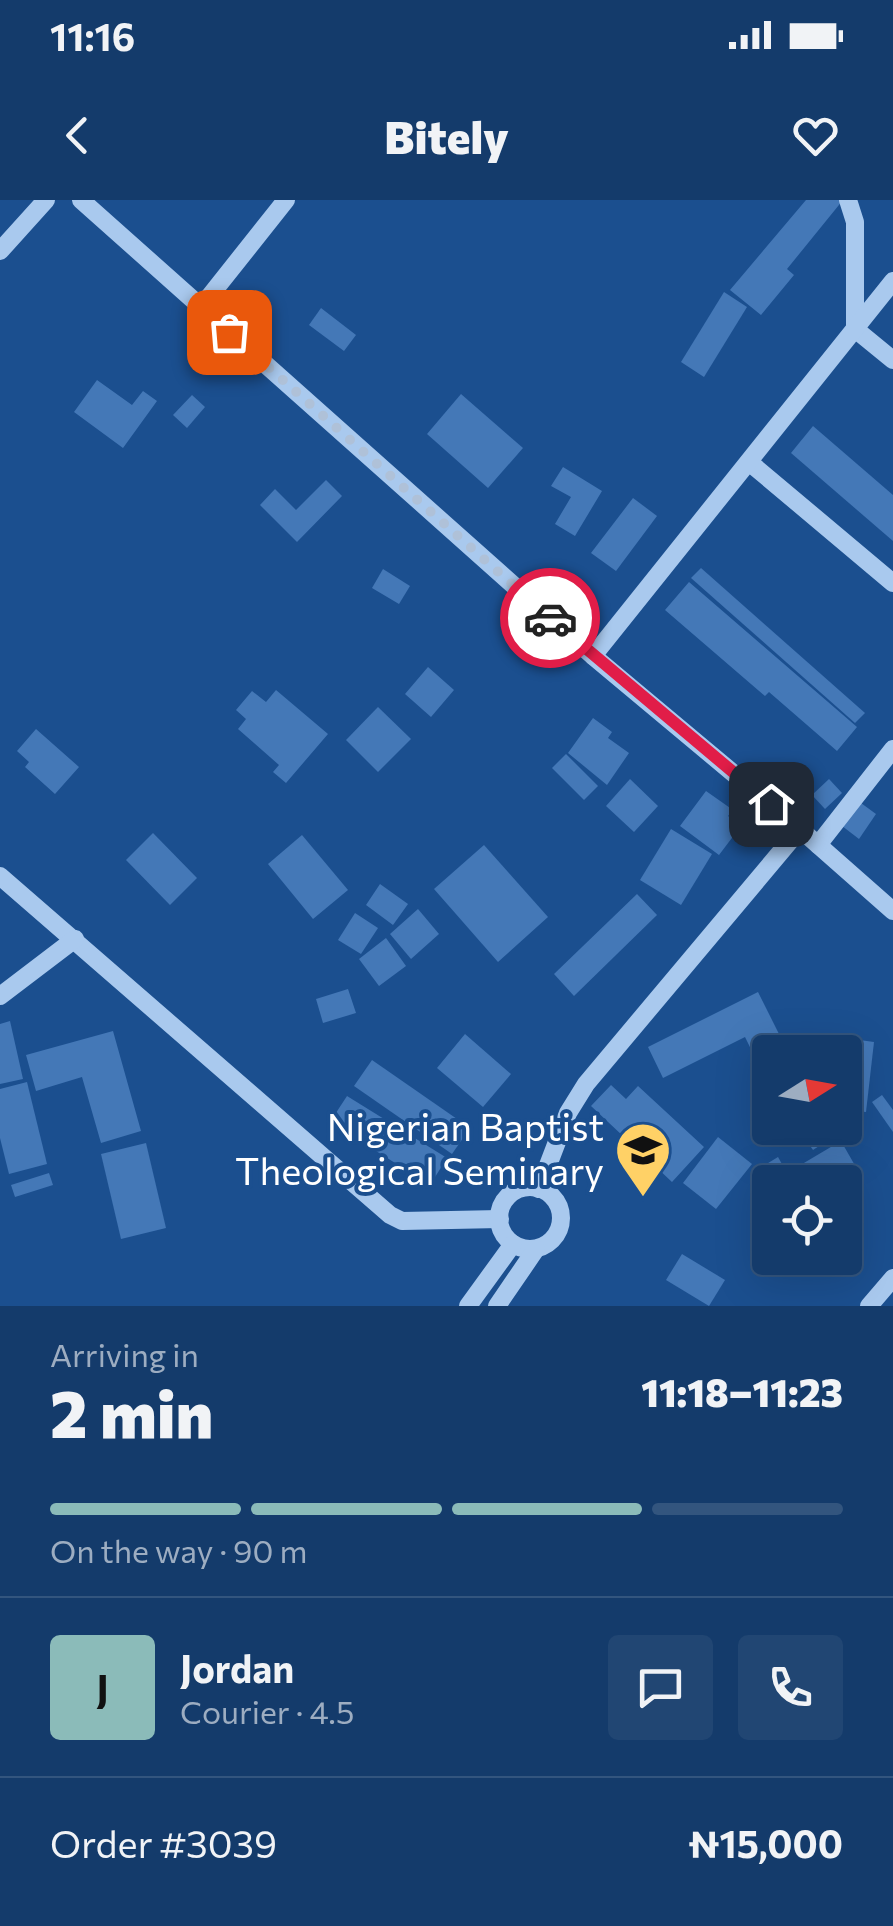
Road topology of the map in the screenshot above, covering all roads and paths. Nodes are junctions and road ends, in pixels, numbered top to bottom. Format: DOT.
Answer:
graph roads {
  1 [pos="46,200"];
  2 [pos="81,200"];
  3 [pos="286,200"];
  4 [pos="848,200"];
  5 [pos="0,252"];
  6 [pos="893,281"];
  7 [pos="202,307"];
  8 [pos="855,329"];
  9 [pos="893,360"];
  10 [pos="749,462"];
  11 [pos="893,583"];
  12 [pos="593,656"];
  13 [pos="893,749"];
  14 [pos="800,829"];
  15 [pos="818,845"];
  16 [pos="0,876"];
  17 [pos="893,911"];
  18 [pos="76,939"];
  19 [pos="0,996"];
  20 [pos="540,1189"];
  21 [pos="500,1219"];
  22 [pos="513,1244"];
  23 [pos="536,1249"];
  24 [pos="893,1278"];
  25 [pos="474,1304"];
  26 [pos="497,1306"];
  27 [pos="869,1306"];
  1 -- 5 [label="street"];
  2 -- 7 [label="street"];
  3 -- 7 [label="street"];
  4 -- 8 [label="street"];
  6 -- 8 [label="street"];
  7 -- 12 [label="street"];
  8 -- 9 [label="street"];
  8 -- 10 [label="street"];
  10 -- 11 [label="street"];
  10 -- 12 [label="street"];
  12 -- 14 [label="street"];
  13 -- 15 [label="street"];
  14 -- 15 [label="street"];
  14 -- 20 [label="street"];
  15 -- 17 [label="street"];
  16 -- 18 [label="street"];
  18 -- 19 [label="street"];
  18 -- 21 [label="street"];
  20 -- 21 [label="street"];
  20 -- 23 [label="street"];
  21 -- 22 [label="street"];
  22 -- 23 [label="street"];
  22 -- 25 [label="street"];
  23 -- 26 [label="street"];
  24 -- 27 [label="street"];
}
